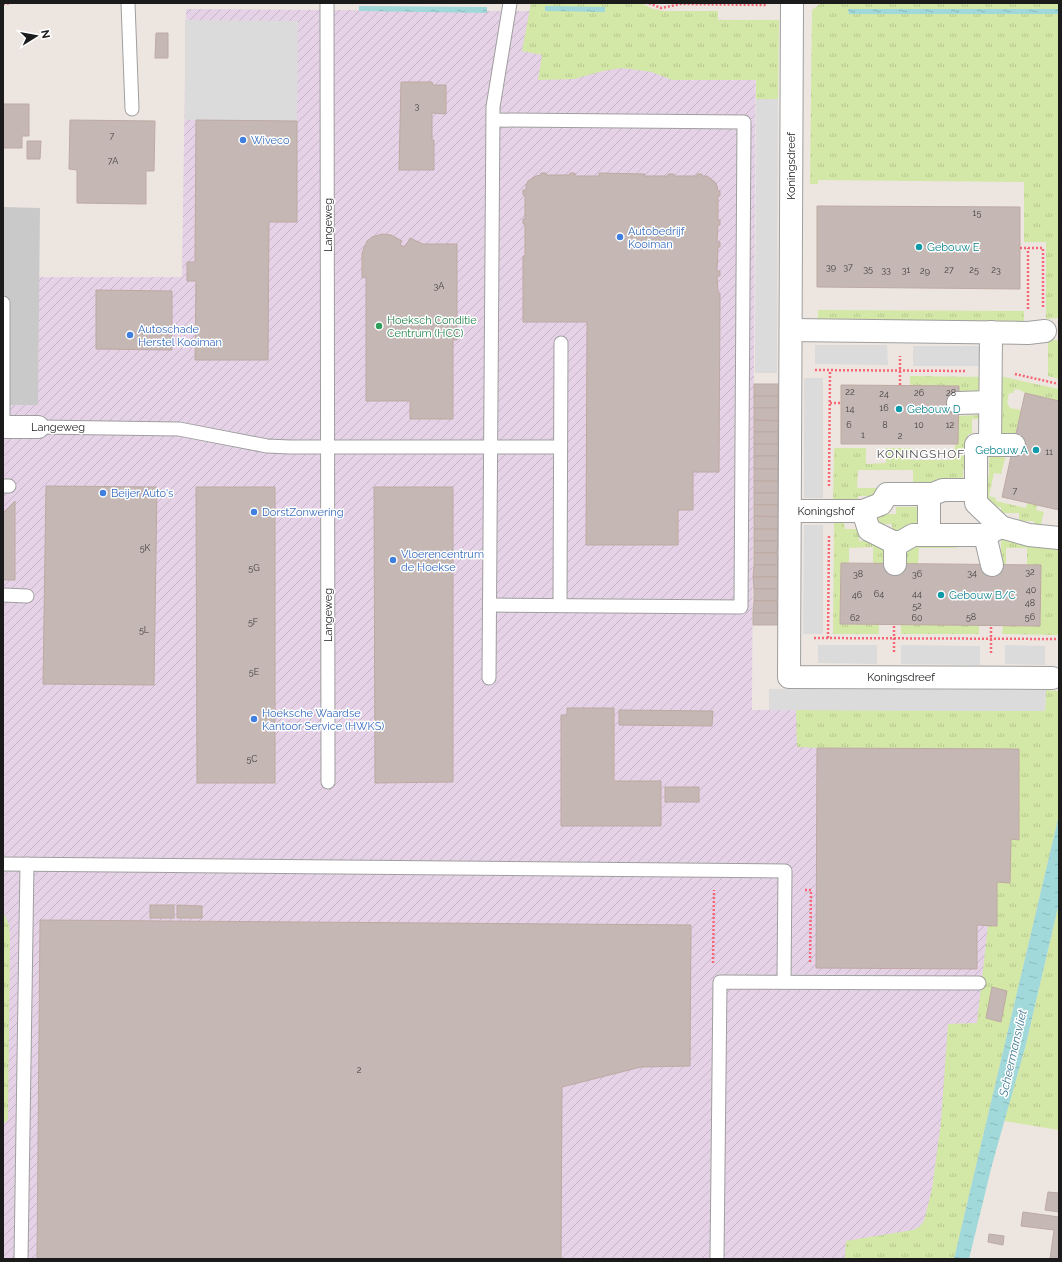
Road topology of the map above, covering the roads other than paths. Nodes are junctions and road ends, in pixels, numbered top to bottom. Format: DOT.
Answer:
graph roads {
  1 [pos="128,3"];
  2 [pos="327,3"];
  3 [pos="510,3"];
  4 [pos="792,4"];
  5 [pos="132,109"];
  6 [pos="494,120"];
  7 [pos="3,303"];
  8 [pos="791,330"];
  9 [pos="1045,331"];
  10 [pos="991,332"];
  11 [pos="561,343"];
  12 [pos="990,402"];
  13 [pos="958,403"];
  14 [pos="3,427"];
  15 [pos="38,427"];
  16 [pos="990,445"];
  17 [pos="1014,445"];
  18 [pos="328,447"];
  19 [pos="491,447"];
  20 [pos="560,447"];
  21 [pos="976,490"];
  22 [pos="929,494"];
  23 [pos="863,511"];
  24 [pos="790,512"];
  25 [pos="993,531"];
  26 [pos="929,536"];
  27 [pos="1059,538"];
  28 [pos="895,542"];
  29 [pos="895,564"];
  30 [pos="992,564"];
  31 [pos="3,595"];
  32 [pos="26,596"];
  33 [pos="490,605"];
  34 [pos="560,605"];
  35 [pos="489,678"];
  36 [pos="1052,678"];
  37 [pos="328,782"];
  38 [pos="3,864"];
  39 [pos="27,864"];
  40 [pos="784,982"];
  41 [pos="979,983"];
  42 [pos="21,1259"];
  43 [pos="718,1259"];
  1 -- 5 [label="lane"];
  2 -- 18 [label="lane, Langeweg"];
  3 -- 6 [label="lane"];
  4 -- 8 [label="street, Koningsdreef"];
  6 -- 19 [label="lane"];
  6 -- 34 [label="lane"];
  7 -- 14 [label="lane"];
  8 -- 10 [label="street"];
  8 -- 24 [label="street, Koningsdreef"];
  9 -- 10 [label="street"];
  10 -- 12 [label="street"];
  11 -- 20 [label="lane"];
  12 -- 13 [label="street"];
  12 -- 16 [label="street"];
  14 -- 15 [label="street, Langeweg"];
  15 -- 18 [label="lane, Langeweg"];
  16 -- 17 [label="street"];
  16 -- 21 [label="street"];
  18 -- 19 [label="lane, Langeweg"];
  18 -- 37 [label="lane, Langeweg"];
  19 -- 20 [label="lane, Langeweg"];
  19 -- 33 [label="lane"];
  20 -- 34 [label="lane"];
  21 -- 22 [label="street, Koningshof"];
  21 -- 25 [label="street"];
  22 -- 23 [label="street, Koningshof"];
  22 -- 26 [label="street"];
  23 -- 24 [label="street, Koningshof"];
  23 -- 28 [label="street, Koningshof"];
  24 -- 36 [label="street, Koningsdreef"];
  25 -- 26 [label="street"];
  25 -- 27 [label="street"];
  25 -- 30 [label="street"];
  26 -- 28 [label="street"];
  28 -- 29 [label="street"];
  31 -- 32 [label="lane"];
  33 -- 34 [label="lane"];
  33 -- 35 [label="lane"];
  38 -- 39 [label="lane"];
  39 -- 40 [label="lane"];
  39 -- 42 [label="lane"];
  40 -- 41 [label="lane"];
  40 -- 43 [label="lane"];
}
